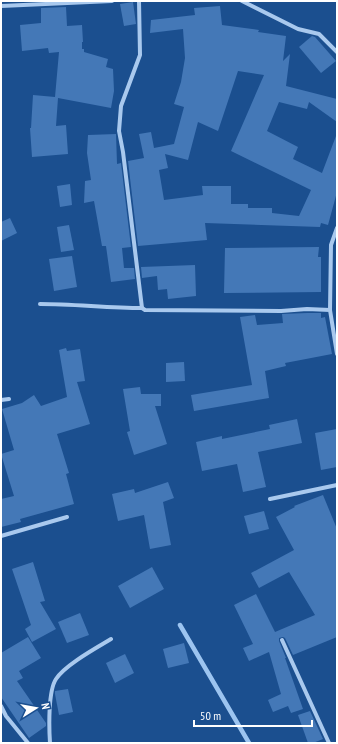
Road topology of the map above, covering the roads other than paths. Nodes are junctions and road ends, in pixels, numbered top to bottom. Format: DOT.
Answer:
graph roads {
  1 [pos="109,1"];
  2 [pos="112,1"];
  3 [pos="139,1"];
  4 [pos="242,1"];
  5 [pos="1,6"];
  6 [pos="337,52"];
  7 [pos="337,228"];
  8 [pos="40,304"];
  9 [pos="142,308"];
  10 [pos="330,310"];
  11 [pos="337,354"];
  12 [pos="9,399"];
  13 [pos="1,400"];
  14 [pos="337,486"];
  15 [pos="270,499"];
  16 [pos="67,517"];
  17 [pos="1,536"];
  18 [pos="111,639"];
  19 [pos="282,640"];
  20 [pos="1,706"];
  21 [pos="28,743"];
  22 [pos="50,743"];
  23 [pos="329,743"];
  1 -- 2 [label="street"];
  1 -- 5 [label="street"];
  3 -- 9 [label="street"];
  4 -- 6 [label="street"];
  7 -- 10 [label="street"];
  8 -- 9 [label="street"];
  9 -- 10 [label="street"];
  10 -- 11 [label="street"];
  12 -- 13 [label="street"];
  14 -- 15 [label="street"];
  16 -- 17 [label="street"];
  18 -- 22 [label="street"];
  19 -- 23 [label="street"];
  20 -- 21 [label="street"];
}
